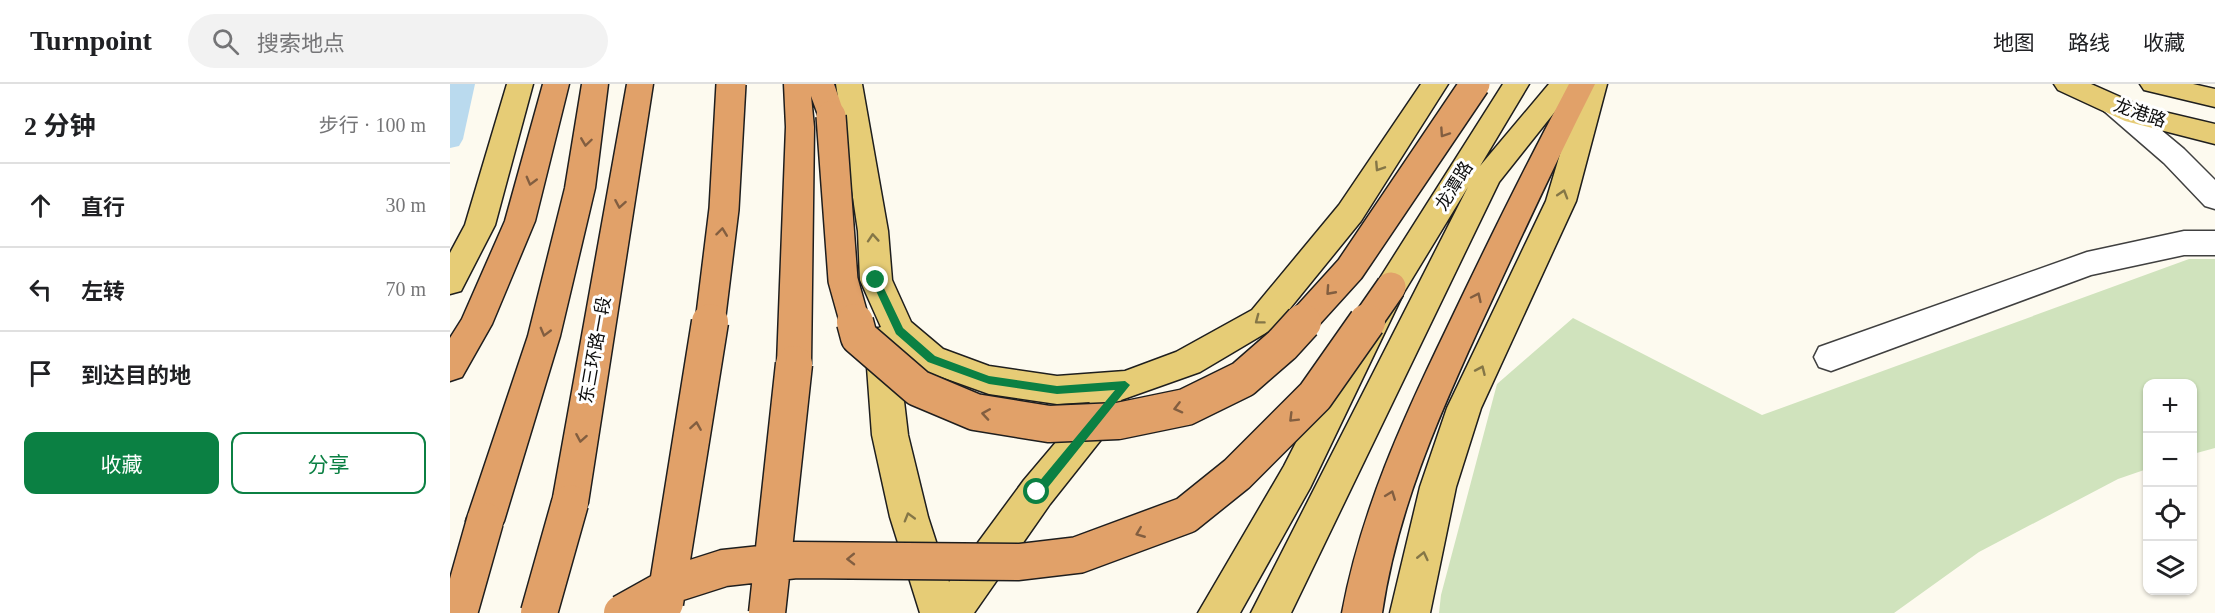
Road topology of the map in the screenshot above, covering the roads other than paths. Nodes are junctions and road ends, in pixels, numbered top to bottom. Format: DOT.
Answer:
graph roads {
  1 [pos="520,84"];
  2 [pos="556,84"];
  3 [pos="595,84"];
  4 [pos="639,84"];
  5 [pos="731,84"];
  6 [pos="797,84"];
  7 [pos="821,84"];
  8 [pos="849,84"];
  9 [pos="1436,84"];
  10 [pos="1475,84"];
  11 [pos="1516,84"];
  12 [pos="1564,84"];
  13 [pos="1581,84"];
  14 [pos="1594,84"];
  15 [pos="2067,84"];
  16 [pos="2153,84"];
  17 [pos="2215,98"];
  18 [pos="2114,105"];
  19 [pos="2215,134"];
  20 [pos="2215,198"];
  21 [pos="2215,243"];
  22 [pos="876,280"];
  23 [pos="450,282"];
  24 [pos="1391,287"];
  25 [pos="1831,357"];
  26 [pos="450,367"];
  27 [pos="1125,385"];
  28 [pos="459,613"];
  29 [pos="539,613"];
  30 [pos="622,613"];
  31 [pos="663,613"];
  32 [pos="767,613"];
  33 [pos="940,613"];
  34 [pos="951,613"];
  35 [pos="1218,613"];
  36 [pos="1271,613"];
  37 [pos="1362,613"];
  38 [pos="1410,613"];
  1 -- 23 [label="main road"];
  2 -- 26 [label="highway, one-way"];
  3 -- 28 [label="highway, one-way, bridge"];
  4 -- 29 [label="highway, 东三环路一段, one-way, bridge"];
  31 -- 5 [label="highway, one-way, bridge"];
  6 -- 32 [label="highway, bridge"];
  10 -- 7 [label="highway, one-way, bridge"];
  22 -- 8 [label="main road, one-way"];
  9 -- 27 [label="main road, one-way"];
  11 -- 24 [label="main road, 龙潭路"];
  12 -- 36 [label="main road"];
  37 -- 13 [label="highway, one-way"];
  38 -- 14 [label="main road, one-way"];
  15 -- 18 [label="main road, 龙港路"];
  16 -- 17 [label="main road, 龙港路"];
  18 -- 19 [label="main road, 龙港路"];
  18 -- 20 [label="street"];
  21 -- 25 [label="street"];
  22 -- 27 [label="main road"];
  33 -- 22 [label="main road, one-way"];
  24 -- 30 [label="highway, one-way, bridge"];
  24 -- 35 [label="main road, 龙潭路, bridge"];
  27 -- 34 [label="main road"];
}
